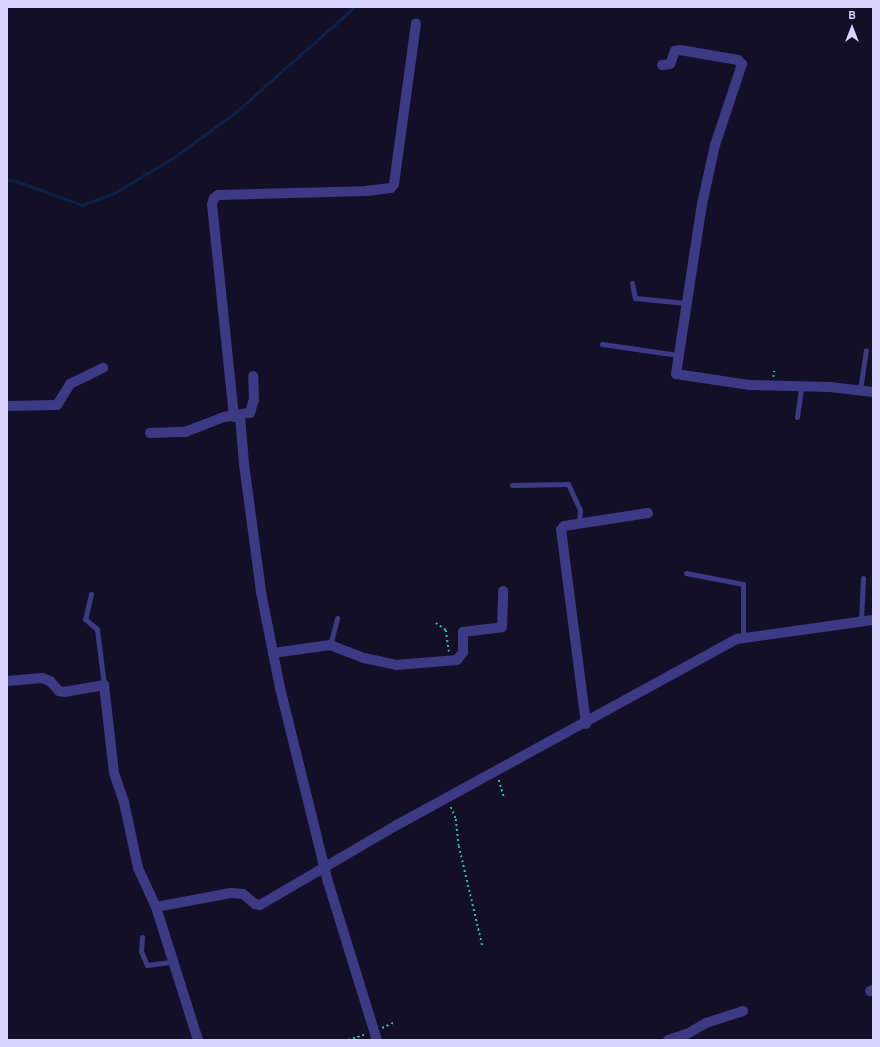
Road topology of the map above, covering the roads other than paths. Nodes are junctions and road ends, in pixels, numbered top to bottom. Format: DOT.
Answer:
graph roads {
  1 [pos="416,24"];
  2 [pos="662,65"];
  3 [pos="632,283"];
  4 [pos="686,303"];
  5 [pos="602,344"];
  6 [pos="866,350"];
  7 [pos="678,355"];
  8 [pos="102,368"];
  9 [pos="253,376"];
  10 [pos="801,388"];
  11 [pos="860,390"];
  12 [pos="873,392"];
  13 [pos="7,406"];
  14 [pos="237,416"];
  15 [pos="797,417"];
  16 [pos="150,433"];
  17 [pos="512,485"];
  18 [pos="648,513"];
  19 [pos="579,524"];
  20 [pos="686,573"];
  21 [pos="863,578"];
  22 [pos="503,591"];
  23 [pos="91,594"];
  24 [pos="337,618"];
  25 [pos="873,620"];
  26 [pos="861,621"];
  27 [pos="743,637"];
  28 [pos="330,645"];
  29 [pos="273,653"];
  30 [pos="7,681"];
  31 [pos="104,685"];
  32 [pos="586,724"];
  33 [pos="326,873"];
  34 [pos="156,908"];
  35 [pos="142,937"];
  36 [pos="173,962"];
  37 [pos="743,1011"];
  38 [pos="375,1036"];
  39 [pos="198,1040"];
  40 [pos="668,1040"];
  1 -- 14 [label="street"];
  2 -- 4 [label="street"];
  3 -- 4 [label="lane"];
  4 -- 7 [label="street"];
  5 -- 7 [label="lane"];
  6 -- 11 [label="lane"];
  7 -- 10 [label="street"];
  8 -- 13 [label="street"];
  9 -- 14 [label="street"];
  10 -- 11 [label="street"];
  10 -- 15 [label="lane"];
  11 -- 12 [label="street"];
  14 -- 16 [label="street"];
  14 -- 29 [label="street"];
  17 -- 19 [label="lane"];
  18 -- 19 [label="street"];
  19 -- 32 [label="street"];
  20 -- 27 [label="lane"];
  21 -- 26 [label="lane"];
  22 -- 28 [label="street"];
  23 -- 31 [label="lane"];
  24 -- 28 [label="lane"];
  25 -- 26 [label="street"];
  26 -- 27 [label="street"];
  27 -- 32 [label="street"];
  28 -- 29 [label="street"];
  29 -- 33 [label="street"];
  30 -- 31 [label="street"];
  31 -- 34 [label="street"];
  32 -- 33 [label="street"];
  33 -- 34 [label="street"];
  33 -- 38 [label="street"];
  34 -- 36 [label="street"];
  35 -- 36 [label="lane"];
  36 -- 39 [label="street"];
  37 -- 40 [label="street"];
}
